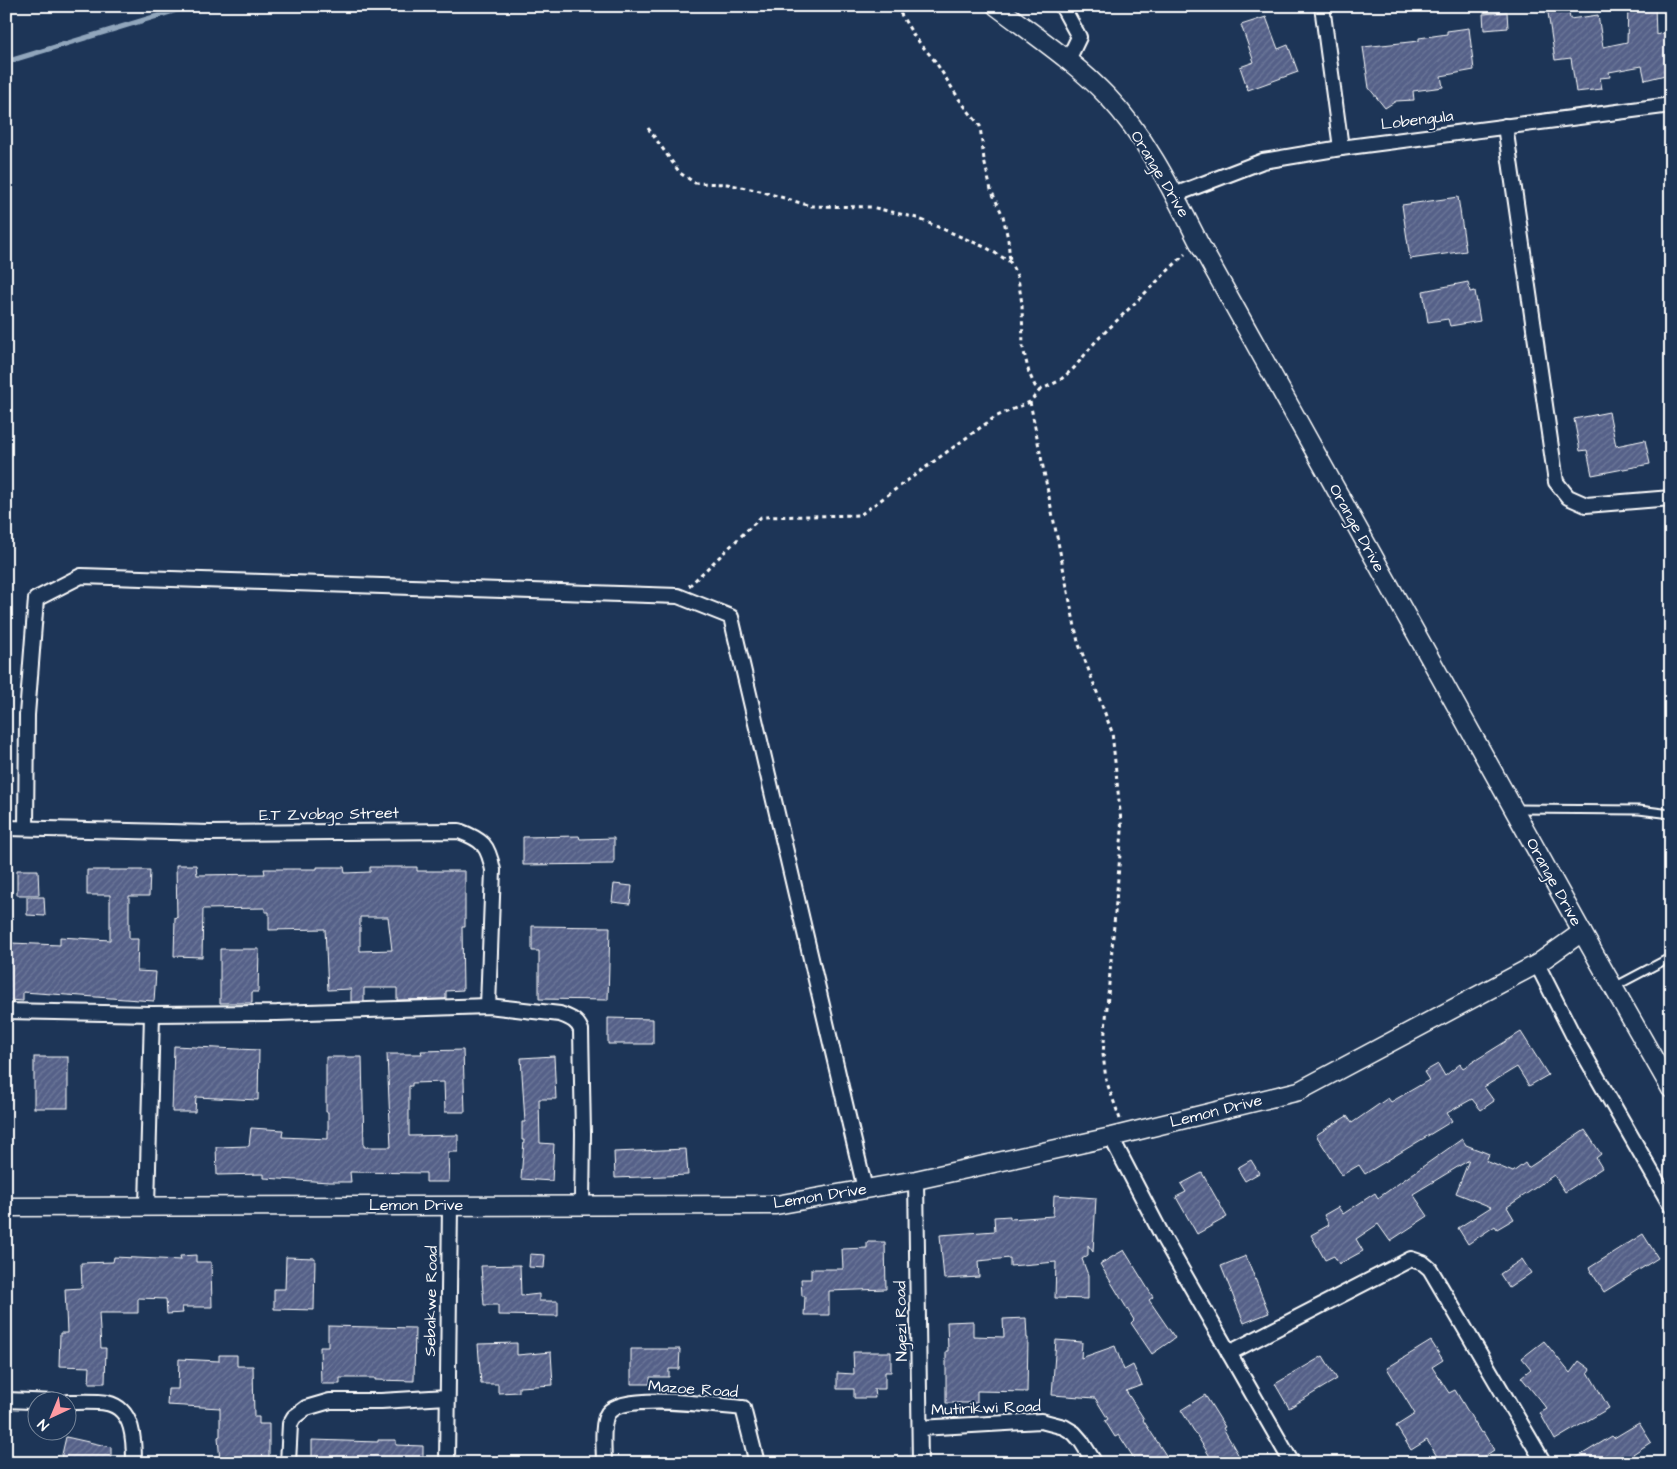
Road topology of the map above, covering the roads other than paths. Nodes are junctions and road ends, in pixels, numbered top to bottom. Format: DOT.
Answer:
graph roads {
  1 [pos="996,6"];
  2 [pos="1062,6"];
  3 [pos="1322,6"];
  4 [pos="1068,60"];
  5 [pos="1671,105"];
  6 [pos="1505,126"];
  7 [pos="1340,148"];
  8 [pos="1174,195"];
  9 [pos="1671,498"];
  10 [pos="1513,809"];
  11 [pos="1671,814"];
  12 [pos="6,828"];
  13 [pos="26,828"];
  14 [pos="1582,932"];
  15 [pos="1671,957"];
  16 [pos="1537,964"];
  17 [pos="1613,987"];
  18 [pos="488,1006"];
  19 [pos="6,1011"];
  20 [pos="152,1014"];
  21 [pos="1671,1089"];
  22 [pos="1118,1136"];
  23 [pos="916,1180"];
  24 [pos="865,1189"];
  25 [pos="450,1205"];
  26 [pos="582,1205"];
  27 [pos="147,1206"];
  28 [pos="1671,1206"];
  29 [pos="6,1207"];
  30 [pos="1229,1353"];
  31 [pos="448,1398"];
  32 [pos="10,1400"];
  33 [pos="28,1401"];
  34 [pos="78,1402"];
  35 [pos="920,1428"];
  36 [pos="134,1463"];
  37 [pos="288,1463"];
  38 [pos="447,1463"];
  39 [pos="604,1463"];
  40 [pos="757,1463"];
  41 [pos="920,1463"];
  42 [pos="1096,1463"];
  43 [pos="1292,1463"];
  44 [pos="1544,1463"];
  1 -- 4 [label="street, Orange Drive"];
  2 -- 4 [label="street"];
  3 -- 7 [label="street"];
  4 -- 8 [label="street, Orange Drive"];
  5 -- 6 [label="street, Lobengula"];
  6 -- 7 [label="street, Lobengula"];
  6 -- 9 [label="street"];
  7 -- 8 [label="street, Lobengula"];
  8 -- 10 [label="street, Orange Drive"];
  10 -- 11 [label="lane"];
  10 -- 14 [label="street, Orange Drive"];
  12 -- 13 [label="street, E.T Zvobgo Street"];
  13 -- 18 [label="street, E.T Zvobgo Street"];
  13 -- 24 [label="street"];
  14 -- 16 [label="street, Lemon Drive"];
  14 -- 17 [label="street, Orange Drive"];
  15 -- 17 [label="lane"];
  16 -- 22 [label="street, Lemon Drive"];
  16 -- 28 [label="street"];
  17 -- 21 [label="street, Orange Drive"];
  18 -- 20 [label="street"];
  18 -- 26 [label="street"];
  19 -- 20 [label="street"];
  20 -- 27 [label="street"];
  22 -- 23 [label="street, Lemon Drive"];
  22 -- 30 [label="street"];
  23 -- 24 [label="street, Lemon Drive"];
  23 -- 35 [label="street, Ngezi Road"];
  24 -- 26 [label="street, Lemon Drive"];
  25 -- 26 [label="street, Lemon Drive"];
  25 -- 27 [label="street, Lemon Drive"];
  25 -- 31 [label="street, Sebakwe Road"];
  27 -- 29 [label="street, Lemon Drive"];
  30 -- 43 [label="street"];
  30 -- 44 [label="street"];
  31 -- 37 [label="street"];
  31 -- 38 [label="street, Sebakwe Road"];
  32 -- 33 [label="street"];
  34 -- 36 [label="street"];
  35 -- 41 [label="street, Ngezi Road"];
  35 -- 42 [label="street, Mutirikwi Road"];
  39 -- 40 [label="street, Mazoe Road"];
}
